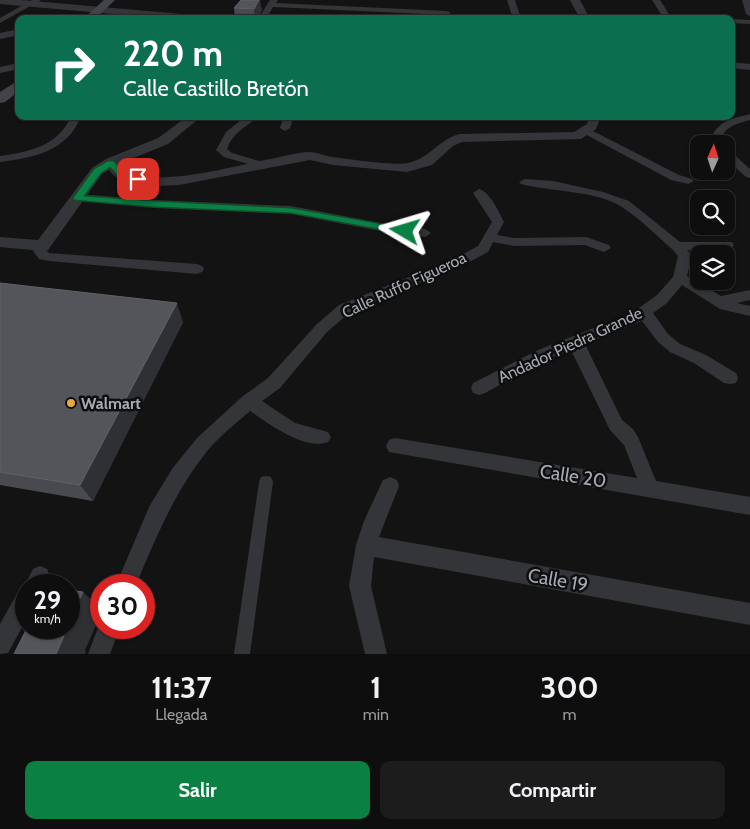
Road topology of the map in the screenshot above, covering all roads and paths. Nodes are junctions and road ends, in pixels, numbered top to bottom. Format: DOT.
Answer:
graph roads {
  1 [pos="110,0"];
  2 [pos="116,0"];
  3 [pos="511,0"];
  4 [pos="575,0"];
  5 [pos="656,0"];
  6 [pos="746,0"];
  7 [pos="0,1"];
  8 [pos="34,2"];
  9 [pos="272,2"];
  10 [pos="447,2"];
  11 [pos="96,13"];
  12 [pos="750,14"];
  13 [pos="132,15"];
  14 [pos="264,15"];
  15 [pos="434,15"];
  16 [pos="446,15"];
  17 [pos="516,15"];
  18 [pos="583,15"];
  19 [pos="665,15"];
  20 [pos="0,21"];
  21 [pos="735,21"];
  22 [pos="750,22"];
  23 [pos="15,34"];
  24 [pos="0,38"];
  25 [pos="735,65"];
  26 [pos="15,67"];
  27 [pos="750,67"];
  28 [pos="0,70"];
  29 [pos="15,81"];
  30 [pos="15,87"];
  31 [pos="0,93"];
  32 [pos="0,99"];
  33 [pos="750,117"];
  34 [pos="74,120"];
  35 [pos="191,120"];
  36 [pos="246,120"];
  37 [pos="288,120"];
  38 [pos="594,120"];
  39 [pos="285,128"];
  40 [pos="587,131"];
  41 [pos="717,135"];
  42 [pos="0,159"];
  43 [pos="735,161"];
  44 [pos="111,162"];
  45 [pos="262,165"];
  46 [pos="750,175"];
  47 [pos="688,181"];
  48 [pos="525,182"];
  49 [pos="479,193"];
  50 [pos="78,198"];
  51 [pos="425,233"];
  52 [pos="489,237"];
  53 [pos="0,242"];
  54 [pos="42,246"];
  55 [pos="677,246"];
  56 [pos="690,246"];
  57 [pos="604,248"];
  58 [pos="197,269"];
  59 [pos="680,278"];
  60 [pos="750,295"];
  61 [pos="719,301"];
  62 [pos="750,311"];
  63 [pos="644,312"];
  64 [pos="576,342"];
  65 [pos="730,378"];
  66 [pos="479,388"];
  67 [pos="249,401"];
  68 [pos="322,437"];
  69 [pos="395,446"];
  70 [pos="266,482"];
  71 [pos="390,486"];
  72 [pos="650,488"];
  73 [pos="750,506"];
  74 [pos="366,545"];
  75 [pos="131,574"];
  76 [pos="750,614"];
  77 [pos="15,619"];
  78 [pos="105,639"];
  79 [pos="0,645"];
  80 [pos="99,654"];
  81 [pos="242,654"];
  82 [pos="376,654"];
  1 -- 11 [label="main road"];
  2 -- 11 [label="main road"];
  3 -- 17 [label="street"];
  4 -- 18 [label="street"];
  5 -- 19 [label="street"];
  6 -- 12 [label="street"];
  7 -- 8 [label="street"];
  8 -- 11 [label="street"];
  8 -- 20 [label="street"];
  9 -- 14 [label="street"];
  9 -- 15 [label="street"];
  10 -- 16 [label="street"];
  11 -- 13 [label="street"];
  21 -- 22 [label="street"];
  23 -- 24 [label="street"];
  25 -- 27 [label="street"];
  26 -- 28 [label="street"];
  29 -- 31 [label="main road"];
  30 -- 32 [label="main road"];
  33 -- 41 [label="street"];
  34 -- 42 [label="street"];
  35 -- 44 [label="street"];
  36 -- 45 [label="street"];
  37 -- 39 [label="street"];
  38 -- 40 [label="street"];
  40 -- 45 [label="street"];
  40 -- 47 [label="street"];
  43 -- 46 [label="street"];
  44 -- 45 [label="street"];
  44 -- 50 [label="street"];
  48 -- 55 [label="street"];
  49 -- 52 [label="street, Calle Ruffo Figueroa"];
  50 -- 51 [label="street"];
  50 -- 54 [label="street"];
  52 -- 57 [label="street"];
  52 -- 67 [label="street, Calle Ruffo Figueroa"];
  53 -- 54 [label="street"];
  54 -- 58 [label="street"];
  55 -- 56 [label="street"];
  55 -- 59 [label="street"];
  59 -- 61 [label="street"];
  59 -- 63 [label="street, Andador Piedra Grande"];
  60 -- 61 [label="street"];
  61 -- 62 [label="street"];
  63 -- 64 [label="street, Andador Piedra Grande"];
  63 -- 65 [label="street"];
  64 -- 66 [label="street, Andador Piedra Grande"];
  64 -- 72 [label="street"];
  67 -- 68 [label="street"];
  67 -- 75 [label="street, Calle Ruffo Figueroa"];
  69 -- 72 [label="street, Calle 20"];
  70 -- 81 [label="street"];
  71 -- 74 [label="street"];
  72 -- 73 [label="street, Calle 20"];
  74 -- 76 [label="street, Calle 19"];
  74 -- 82 [label="street"];
  77 -- 79 [label="street"];
  78 -- 80 [label="street"];
}
